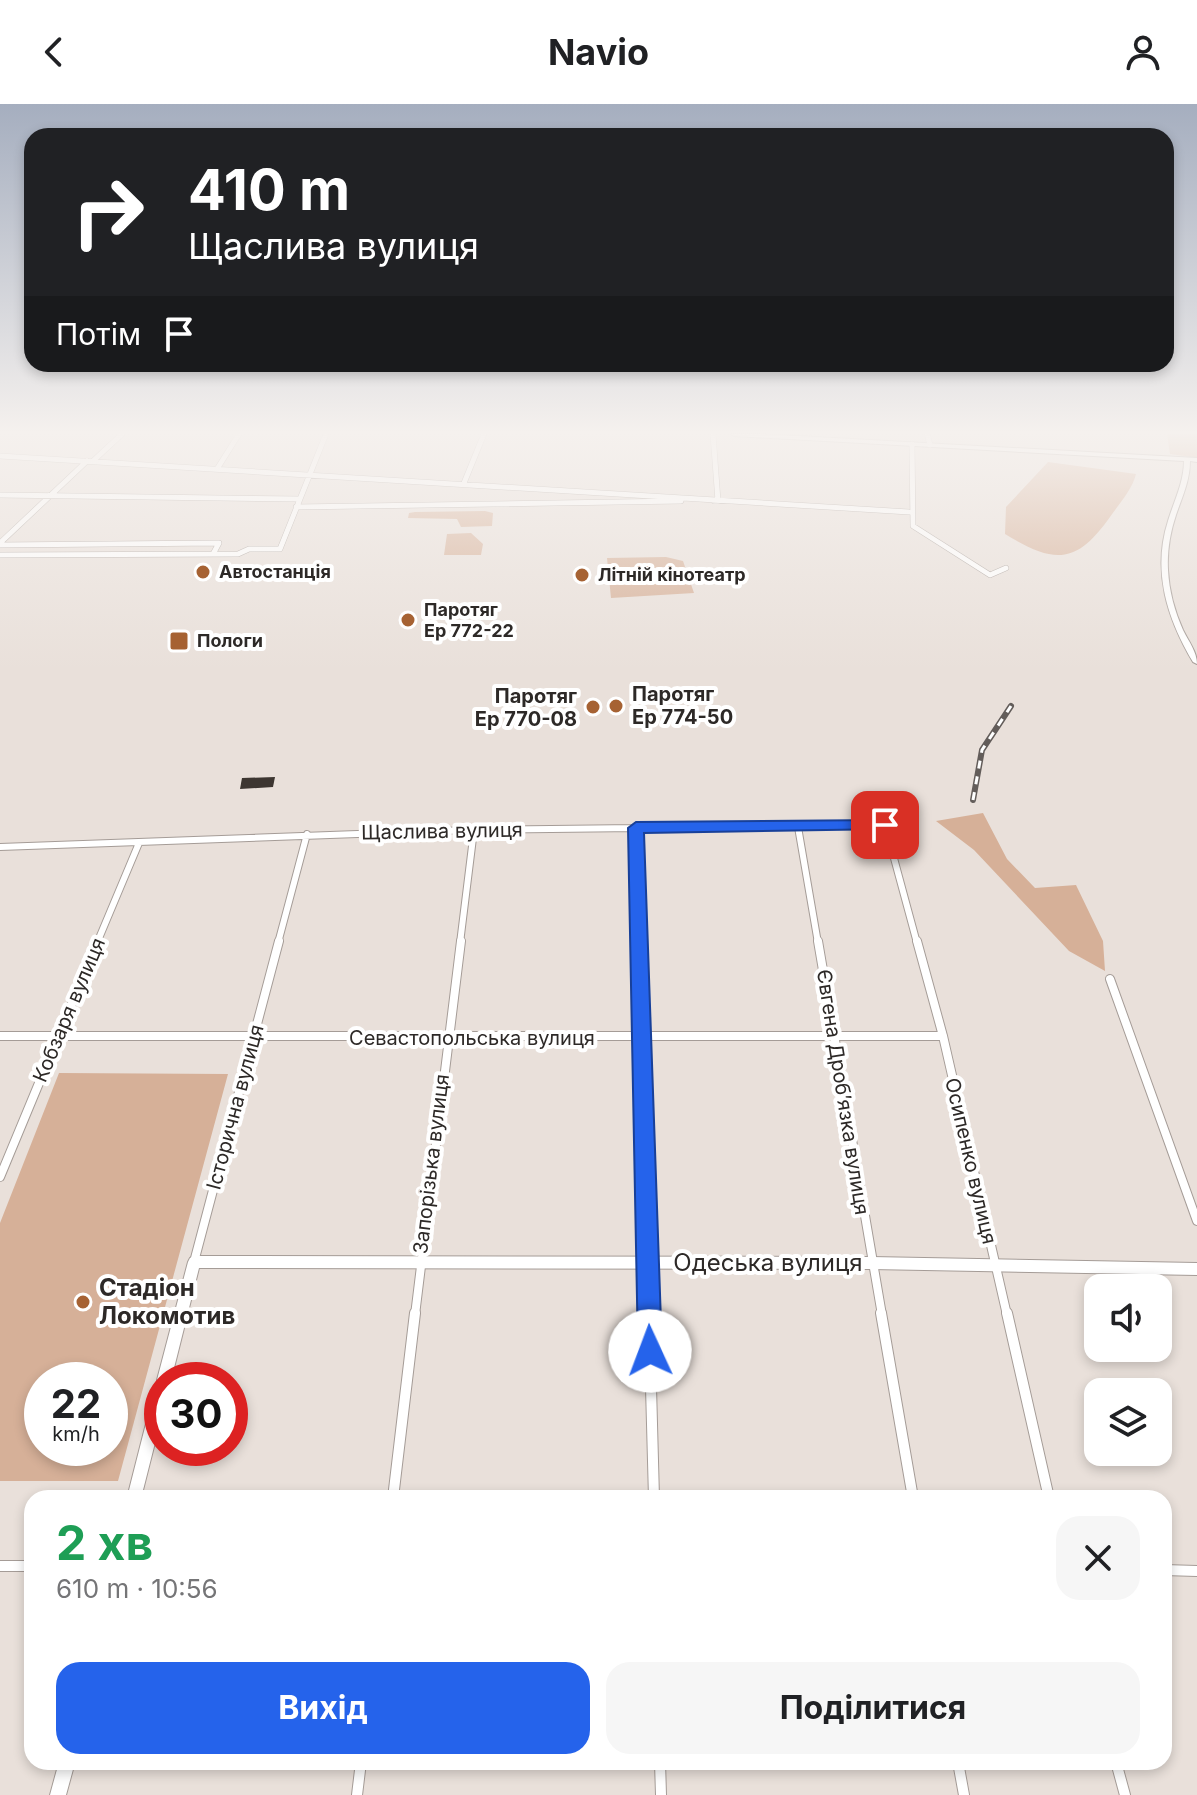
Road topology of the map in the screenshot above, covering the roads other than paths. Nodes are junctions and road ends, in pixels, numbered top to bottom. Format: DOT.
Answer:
graph roads {
  1 [pos="32,513"];
  2 [pos="294,513"];
  3 [pos="909,513"];
  4 [pos="1174,513"];
  5 [pos="0,544"];
  6 [pos="213,554"];
  7 [pos="0,555"];
  8 [pos="1006,568"];
  9 [pos="1197,662"];
  10 [pos="885,825"];
  11 [pos="798,827"];
  12 [pos="636,828"];
  13 [pos="474,830"];
  14 [pos="307,834"];
  15 [pos="139,843"];
  16 [pos="0,847"];
  17 [pos="1110,979"];
  18 [pos="0,1036"];
  19 [pos="61,1036"];
  20 [pos="834,1036"];
  21 [pos="943,1036"];
  22 [pos="254,1037"];
  23 [pos="447,1038"];
  24 [pos="641,1038"];
  25 [pos="0,1177"];
  26 [pos="1197,1221"];
  27 [pos="194,1262"];
  28 [pos="419,1262"];
  29 [pos="647,1263"];
  30 [pos="871,1263"];
  31 [pos="994,1265"];
  32 [pos="1197,1269"];
  33 [pos="169,1362"];
  34 [pos="144,1459"];
  35 [pos="136,1490"];
  36 [pos="394,1490"];
  37 [pos="654,1490"];
  38 [pos="912,1490"];
  39 [pos="1047,1490"];
  40 [pos="0,1566"];
  41 [pos="24,1566"];
  42 [pos="1172,1570"];
  43 [pos="1197,1571"];
  44 [pos="65,1770"];
  45 [pos="360,1770"];
  46 [pos="660,1770"];
  47 [pos="959,1770"];
  48 [pos="1118,1770"];
  49 [pos="58,1795"];
  50 [pos="357,1795"];
  51 [pos="661,1795"];
  52 [pos="964,1795"];
  53 [pos="1125,1795"];
  1 -- 5 [label="street"];
  2 -- 6 [label="street"];
  3 -- 8 [label="street"];
  4 -- 9 [label="street"];
  5 -- 6 [label="street"];
  6 -- 7 [label="street"];
  10 -- 11 [label="street, Щаслива вулиця"];
  10 -- 21 [label="street, Осипенко вулиця"];
  11 -- 12 [label="street, Щаслива вулиця"];
  11 -- 20 [label="street, Євгена Дроб’язка вулиця"];
  12 -- 13 [label="street, Щаслива вулиця"];
  12 -- 24 [label="street"];
  13 -- 14 [label="street, Щаслива вулиця"];
  13 -- 23 [label="street, Запорізька вулиця"];
  14 -- 15 [label="street, Щаслива вулиця"];
  14 -- 22 [label="street, Історична вулиця"];
  15 -- 16 [label="street, Щаслива вулиця"];
  15 -- 19 [label="street, Кобзаря вулиця"];
  17 -- 26 [label="street"];
  18 -- 19 [label="street, Севастопольська вулиця"];
  19 -- 22 [label="street, Севастопольська вулиця"];
  19 -- 25 [label="street, Кобзаря вулиця"];
  20 -- 21 [label="street, Севастопольська вулиця"];
  20 -- 24 [label="street, Севастопольська вулиця"];
  20 -- 30 [label="street, Євгена Дроб’язка вулиця"];
  21 -- 31 [label="street, Осипенко вулиця"];
  22 -- 23 [label="street, Севастопольська вулиця"];
  22 -- 27 [label="street, Історична вулиця"];
  23 -- 24 [label="street, Севастопольська вулиця"];
  23 -- 28 [label="street, Запорізька вулиця"];
  24 -- 29 [label="street"];
  27 -- 28 [label="street, Одеська вулиця"];
  27 -- 33 [label="street, Історична вулиця"];
  28 -- 29 [label="street, Одеська вулиця"];
  28 -- 36 [label="street, Запорізька вулиця"];
  29 -- 30 [label="street, Одеська вулиця"];
  29 -- 37 [label="street"];
  30 -- 31 [label="street, Одеська вулиця"];
  30 -- 38 [label="street, Євгена Дроб’язка вулиця"];
  31 -- 32 [label="street, Одеська вулиця"];
  31 -- 39 [label="street, Осипенко вулиця"];
  34 -- 35 [label="street"];
  40 -- 41 [label="street"];
  42 -- 43 [label="street"];
  44 -- 49 [label="street"];
  45 -- 50 [label="street"];
  46 -- 51 [label="street"];
  47 -- 52 [label="street"];
  48 -- 53 [label="street"];
}
